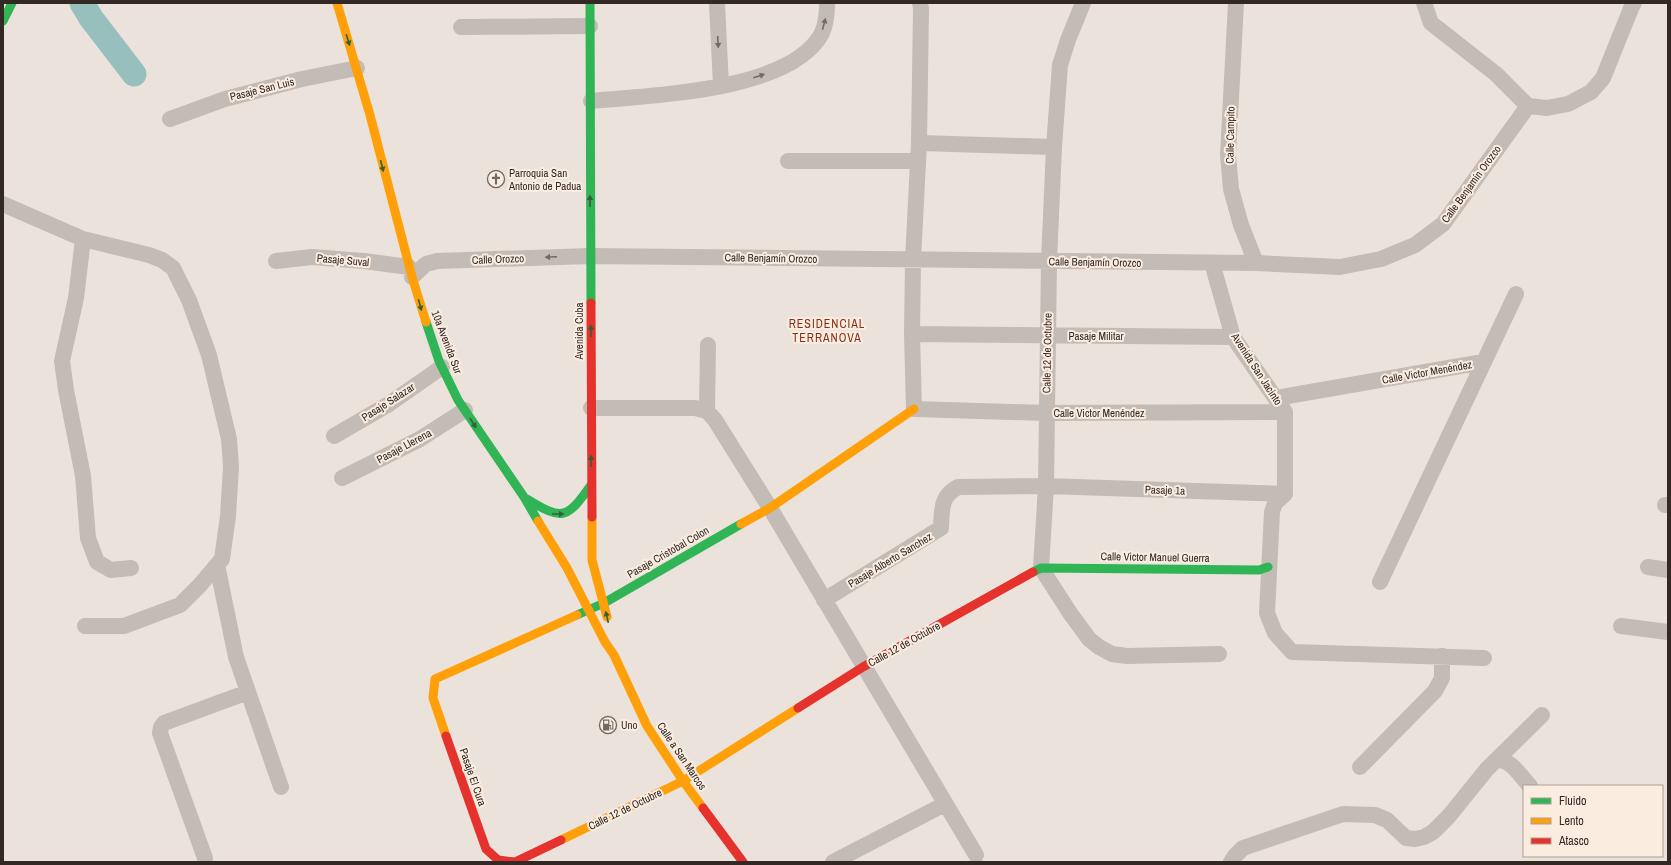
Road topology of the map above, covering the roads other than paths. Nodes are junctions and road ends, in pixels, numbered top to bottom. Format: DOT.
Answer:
graph roads {
  1 [pos="12,3"];
  2 [pos="337,3"];
  3 [pos="590,3"];
  4 [pos="717,3"];
  5 [pos="827,3"];
  6 [pos="920,3"];
  7 [pos="1083,3"];
  8 [pos="1236,3"];
  9 [pos="1424,3"];
  10 [pos="1634,3"];
  11 [pos="3,22"];
  12 [pos="590,26"];
  13 [pos="461,27"];
  14 [pos="357,68"];
  15 [pos="721,86"];
  16 [pos="591,101"];
  17 [pos="1528,106"];
  18 [pos="170,119"];
  19 [pos="919,143"];
  20 [pos="1054,146"];
  21 [pos="788,161"];
  22 [pos="918,161"];
  23 [pos="3,204"];
  24 [pos="83,239"];
  25 [pos="590,256"];
  26 [pos="913,260"];
  27 [pos="276,261"];
  28 [pos="1049,261"];
  29 [pos="1212,263"];
  30 [pos="1256,263"];
  31 [pos="410,272"];
  32 [pos="1516,294"];
  33 [pos="912,334"];
  34 [pos="1047,336"];
  35 [pos="1233,337"];
  36 [pos="708,345"];
  37 [pos="1483,362"];
  38 [pos="442,367"];
  39 [pos="1276,398"];
  40 [pos="591,408"];
  41 [pos="914,409"];
  42 [pos="465,410"];
  43 [pos="707,411"];
  44 [pos="1285,412"];
  45 [pos="1046,413"];
  46 [pos="334,436"];
  47 [pos="342,478"];
  48 [pos="591,485"];
  49 [pos="1046,486"];
  50 [pos="1285,494"];
  51 [pos="524,497"];
  52 [pos="770,508"];
  53 [pos="217,565"];
  54 [pos="1268,567"];
  55 [pos="1648,567"];
  56 [pos="131,568"];
  57 [pos="1041,568"];
  58 [pos="1668,570"];
  59 [pos="1380,582"];
  60 [pos="824,600"];
  61 [pos="604,603"];
  62 [pos="590,608"];
  63 [pos="85,626"];
  64 [pos="1620,626"];
  65 [pos="1668,632"];
  66 [pos="1219,654"];
  67 [pos="614,656"];
  68 [pos="1442,656"];
  69 [pos="1484,658"];
  70 [pos="863,667"];
  71 [pos="248,692"];
  72 [pos="433,698"];
  73 [pos="1542,715"];
  74 [pos="1498,760"];
  75 [pos="1360,767"];
  76 [pos="683,781"];
  77 [pos="1529,785"];
  78 [pos="281,787"];
  79 [pos="945,804"];
  80 [pos="976,855"];
  81 [pos="205,858"];
  82 [pos="498,860"];
  83 [pos="743,862"];
  84 [pos="833,862"];
  85 [pos="1231,862"];
  1 -- 11 [label="main road"];
  2 -- 14 [label="main road, 10a Avenida Sur, one-way"];
  3 -- 12 [label="main road, Avenida Cuba"];
  4 -- 15 [label="street, one-way"];
  15 -- 5 [label="street, one-way"];
  6 -- 19 [label="street"];
  7 -- 20 [label="street, Calle 12 de Octubre"];
  8 -- 30 [label="street, Calle Campito"];
  9 -- 17 [label="street"];
  10 -- 17 [label="street"];
  12 -- 13 [label="street"];
  12 -- 16 [label="main road, Avenida Cuba"];
  14 -- 18 [label="street, Pasaje San Luis"];
  14 -- 31 [label="main road, 10a Avenida Sur, one-way"];
  15 -- 16 [label="street"];
  25 -- 16 [label="main road, Avenida Cuba, one-way"];
  17 -- 30 [label="street, Calle Benjamín Orozco"];
  19 -- 20 [label="street"];
  19 -- 22 [label="street"];
  20 -- 28 [label="street, Calle 12 de Octubre"];
  21 -- 22 [label="street"];
  22 -- 26 [label="street"];
  23 -- 24 [label="street"];
  24 -- 53 [label="street"];
  24 -- 56 [label="street"];
  25 -- 26 [label="street, Calle Benjamín Orozco"];
  25 -- 31 [label="street, Calle Orozco, one-way"];
  40 -- 25 [label="main road, Avenida Cuba, one-way"];
  26 -- 28 [label="street, Calle Benjamín Orozco"];
  26 -- 33 [label="street"];
  27 -- 31 [label="street, Pasaje Suval"];
  28 -- 29 [label="street, Calle Benjamín Orozco"];
  28 -- 34 [label="street, Calle 12 de Octubre"];
  29 -- 30 [label="street, Calle Benjamín Orozco"];
  29 -- 35 [label="street, Avenida San Jacinto"];
  31 -- 38 [label="main road, 10a Avenida Sur, one-way"];
  32 -- 37 [label="street"];
  33 -- 34 [label="street, Pasaje Militar"];
  33 -- 41 [label="street"];
  34 -- 35 [label="street, Pasaje Militar"];
  34 -- 45 [label="street, Calle 12 de Octubre"];
  35 -- 39 [label="street, Avenida San Jacinto"];
  36 -- 43 [label="street"];
  37 -- 39 [label="street, Calle Victor Menéndez"];
  37 -- 59 [label="street"];
  38 -- 42 [label="main road, 10a Avenida Sur"];
  38 -- 46 [label="street, Pasaje Salazar"];
  39 -- 44 [label="street, Avenida San Jacinto"];
  40 -- 43 [label="street"];
  48 -- 40 [label="main road, Avenida Cuba, one-way"];
  41 -- 45 [label="street, Calle Victor Menéndez"];
  41 -- 52 [label="main road, Pasaje Cristobal Colon"];
  42 -- 47 [label="street, Pasaje Llerena"];
  42 -- 51 [label="main road, 10a Avenida Sur, one-way"];
  43 -- 52 [label="street"];
  44 -- 45 [label="street, Calle Victor Menéndez"];
  44 -- 50 [label="street, Avenida San Jacinto"];
  45 -- 49 [label="street, Calle 12 de Octubre"];
  51 -- 48 [label="main road, one-way"];
  48 -- 61 [label="main road, Avenida Cuba"];
  49 -- 50 [label="street, Pasaje 1a"];
  49 -- 57 [label="street, Calle 12 de Octubre"];
  49 -- 60 [label="street, Pasaje Alberto Sanchez"];
  50 -- 54 [label="street"];
  51 -- 62 [label="main road, 10a Avenida Sur"];
  52 -- 60 [label="street"];
  52 -- 61 [label="main road, Pasaje Cristobal Colon"];
  53 -- 63 [label="street"];
  53 -- 71 [label="street"];
  54 -- 57 [label="main road, Calle Victor Manuel Guerra"];
  54 -- 68 [label="street"];
  55 -- 58 [label="street"];
  57 -- 66 [label="street"];
  57 -- 70 [label="main road, Calle 12 de Octubre"];
  60 -- 70 [label="street"];
  61 -- 62 [label="main road, Pasaje Cristobal Colon"];
  67 -- 61 [label="main road, Avenida Cuba, one-way"];
  62 -- 67 [label="main road, 10a Avenida Sur"];
  62 -- 72 [label="main road, Pasaje Cristobal Colon"];
  64 -- 65 [label="street"];
  67 -- 76 [label="main road, Calle a San Marcos"];
  68 -- 69 [label="street"];
  68 -- 75 [label="street"];
  70 -- 76 [label="main road, Calle 12 de Octubre"];
  70 -- 79 [label="street"];
  71 -- 78 [label="street"];
  71 -- 81 [label="street"];
  72 -- 82 [label="main road, Pasaje El Cura"];
  73 -- 74 [label="street"];
  74 -- 77 [label="street"];
  74 -- 85 [label="street"];
  76 -- 82 [label="main road, Calle 12 de Octubre"];
  76 -- 83 [label="main road, Calle a San Marcos"];
  79 -- 80 [label="street"];
  79 -- 84 [label="street"];
}
